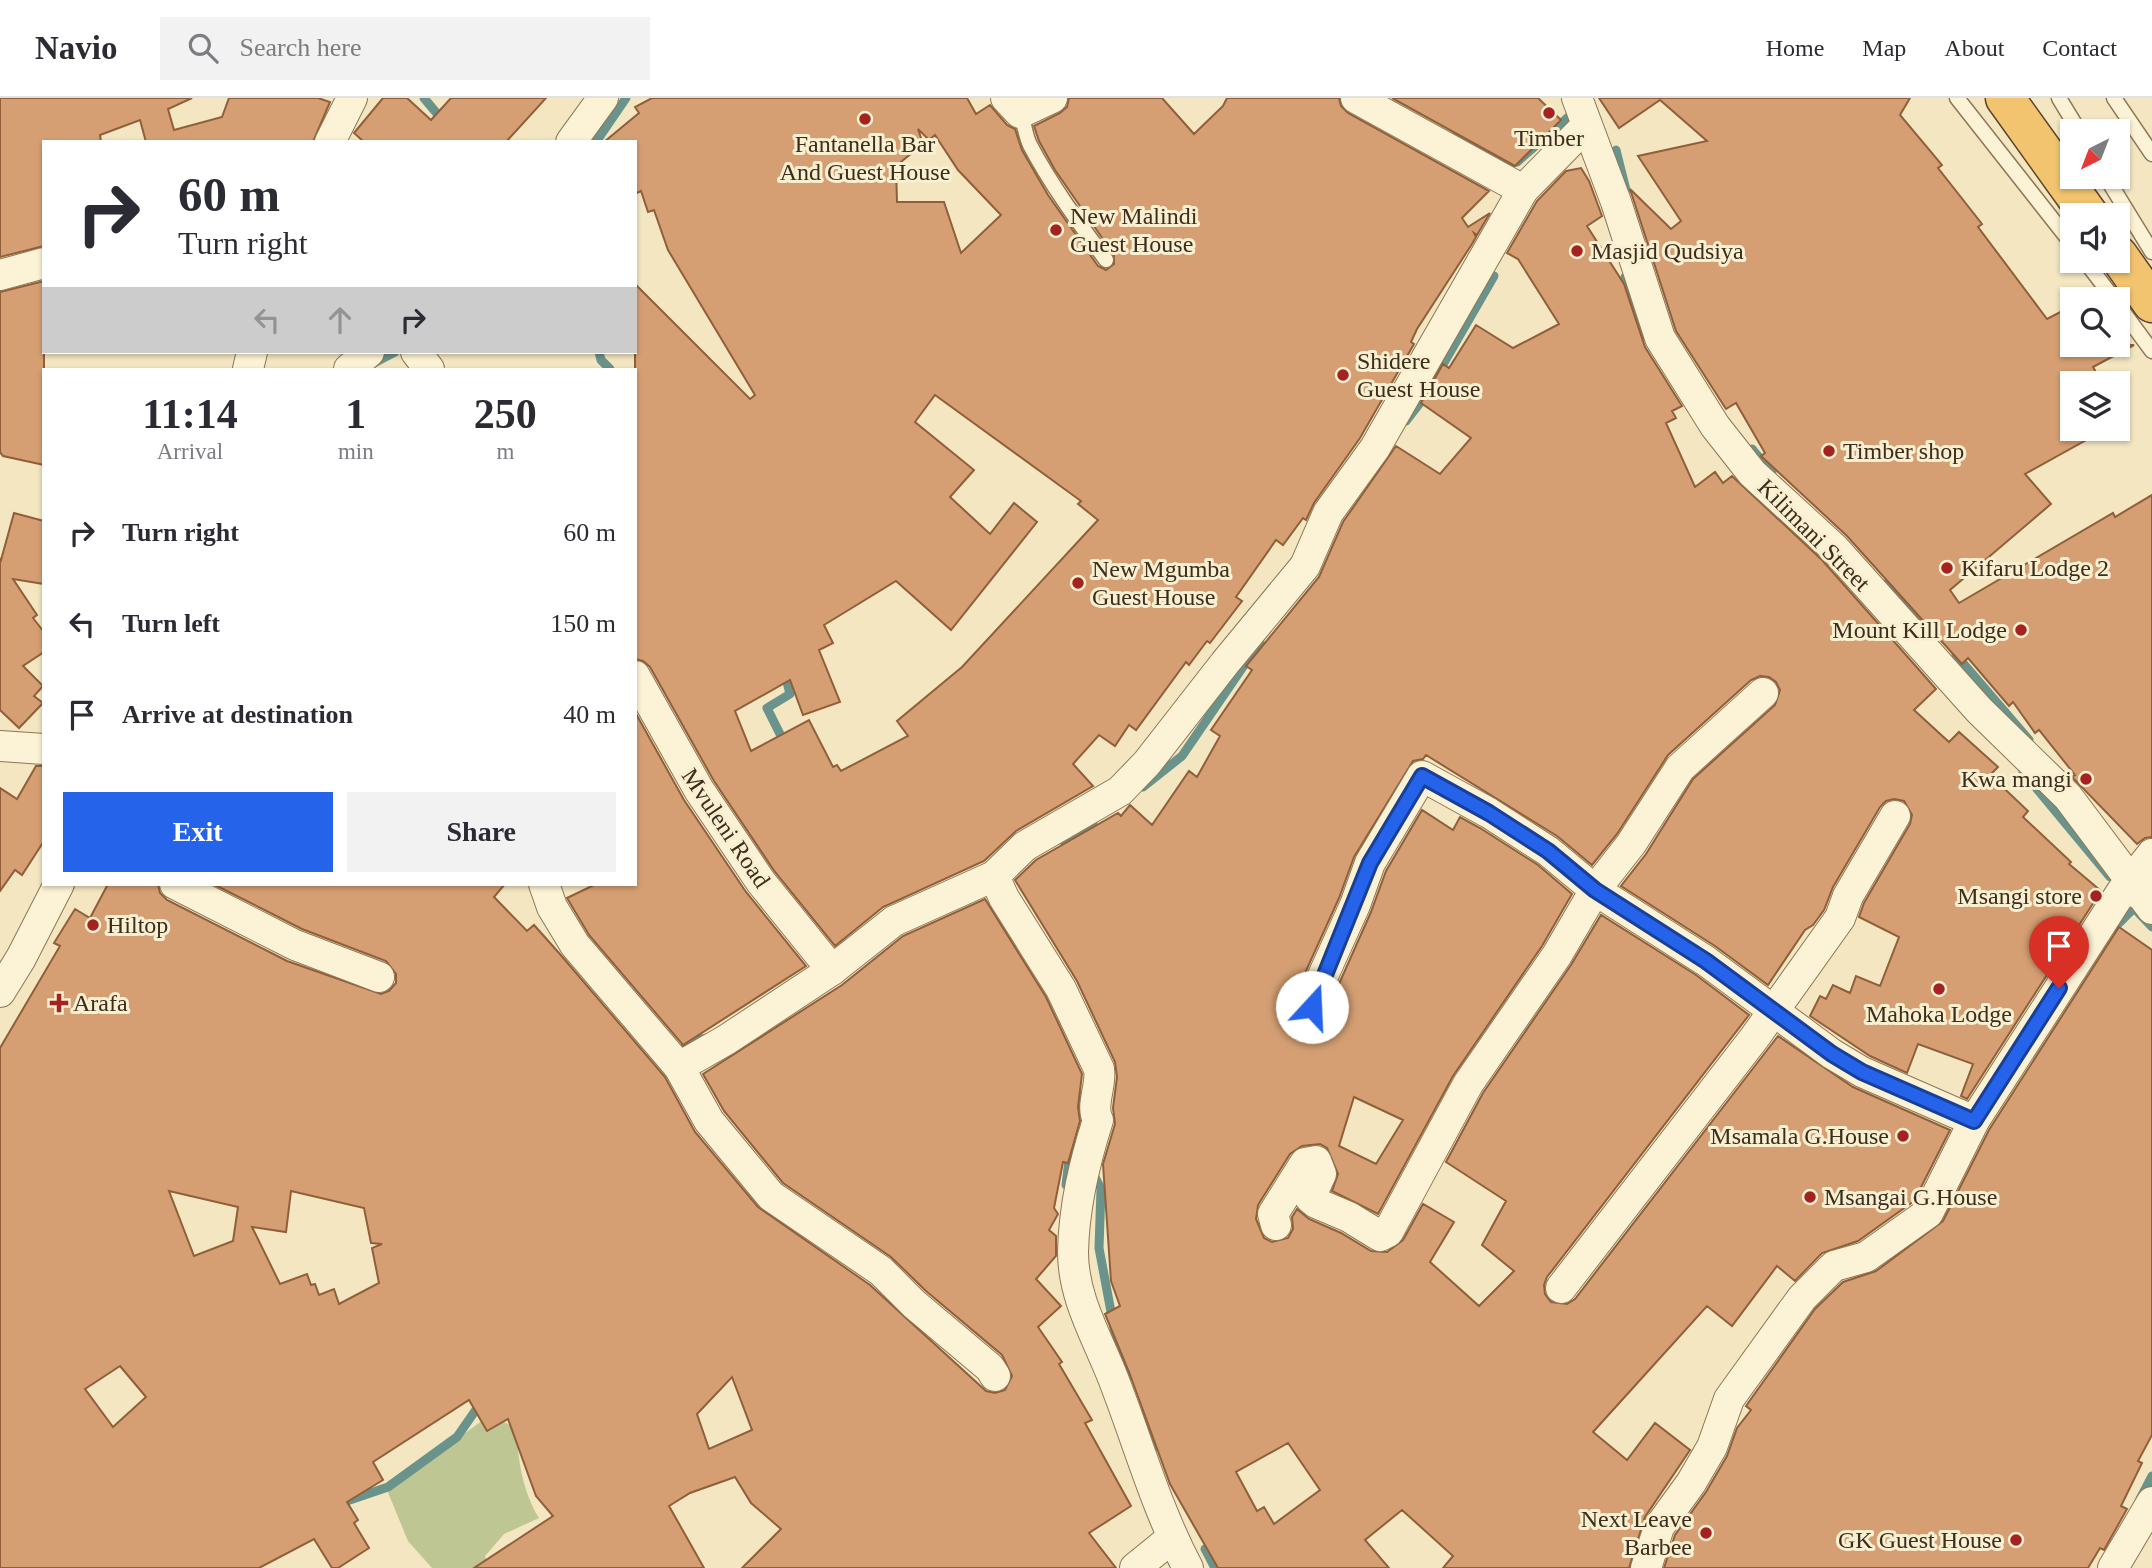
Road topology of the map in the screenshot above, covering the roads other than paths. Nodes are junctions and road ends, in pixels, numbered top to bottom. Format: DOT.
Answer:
graph roads {
  1 [pos="352,98"];
  2 [pos="603,98"];
  3 [pos="1052,98"];
  4 [pos="1356,98"];
  5 [pos="1957,98"];
  6 [pos="2005,98"];
  7 [pos="2059,98"];
  8 [pos="2114,98"];
  9 [pos="1013,106"];
  10 [pos="1582,112"];
  11 [pos="2072,119"];
  12 [pos="331,140"];
  13 [pos="572,140"];
  14 [pos="2152,154"];
  15 [pos="2113,189"];
  16 [pos="1523,190"];
  17 [pos="2080,203"];
  18 [pos="2060,229"];
  19 [pos="2152,251"];
  20 [pos="1106,260"];
  21 [pos="42,264"];
  22 [pos="2094,273"];
  23 [pos="2130,273"];
  24 [pos="0,275"];
  25 [pos="2105,287"];
  26 [pos="2152,303"];
  27 [pos="2130,321"];
  28 [pos="2152,351"];
  29 [pos="367,354"];
  30 [pos="418,354"];
  31 [pos="350,368"];
  32 [pos="428,368"];
  33 [pos="637,680"];
  34 [pos="1763,693"];
  35 [pos="0,746"];
  36 [pos="42,749"];
  37 [pos="1895,816"];
  38 [pos="2152,854"];
  39 [pos="994,876"];
  40 [pos="58,886"];
  41 [pos="179,886"];
  42 [pos="545,886"];
  43 [pos="1595,890"];
  44 [pos="2145,900"];
  45 [pos="832,970"];
  46 [pos="379,977"];
  47 [pos="0,992"];
  48 [pos="1772,1011"];
  49 [pos="1307,1025"];
  50 [pos="679,1067"];
  51 [pos="1974,1121"];
  52 [pos="1276,1225"];
  53 [pos="1560,1288"];
  54 [pos="995,1376"];
  55 [pos="2152,1502"];
  56 [pos="1172,1538"];
  57 [pos="1135,1568"];
  58 [pos="1188,1568"];
  59 [pos="1646,1568"];
  60 [pos="2113,1568"];
  1 -- 12 [label="street"];
  2 -- 13 [label="street"];
  3 -- 9 [label="street"];
  4 -- 16 [label="street"];
  5 -- 18 [label="lane"];
  6 -- 17 [label="highway"];
  7 -- 11 [label="lane"];
  8 -- 14 [label="lane"];
  9 -- 20 [label="lane"];
  10 -- 16 [label="street"];
  10 -- 44 [label="street, Kilimani Street"];
  15 -- 19 [label="lane"];
  16 -- 39 [label="street"];
  21 -- 24 [label="street"];
  22 -- 25 [label="lane"];
  23 -- 26 [label="highway"];
  27 -- 28 [label="lane"];
  29 -- 31 [label="street"];
  30 -- 32 [label="street"];
  33 -- 45 [label="street, Mvuleni Road"];
  34 -- 43 [label="street"];
  35 -- 36 [label="street"];
  37 -- 48 [label="street"];
  38 -- 44 [label="street"];
  39 -- 45 [label="street"];
  39 -- 56 [label="street"];
  40 -- 47 [label="street"];
  41 -- 46 [label="street"];
  42 -- 50 [label="street"];
  43 -- 48 [label="street"];
  43 -- 49 [label="street"];
  43 -- 52 [label="street"];
  44 -- 51 [label="street"];
  45 -- 50 [label="street"];
  48 -- 51 [label="street"];
  48 -- 53 [label="street"];
  50 -- 54 [label="street"];
  51 -- 59 [label="street"];
  55 -- 60 [label="street"];
  56 -- 57 [label="street"];
  56 -- 58 [label="street"];
}
